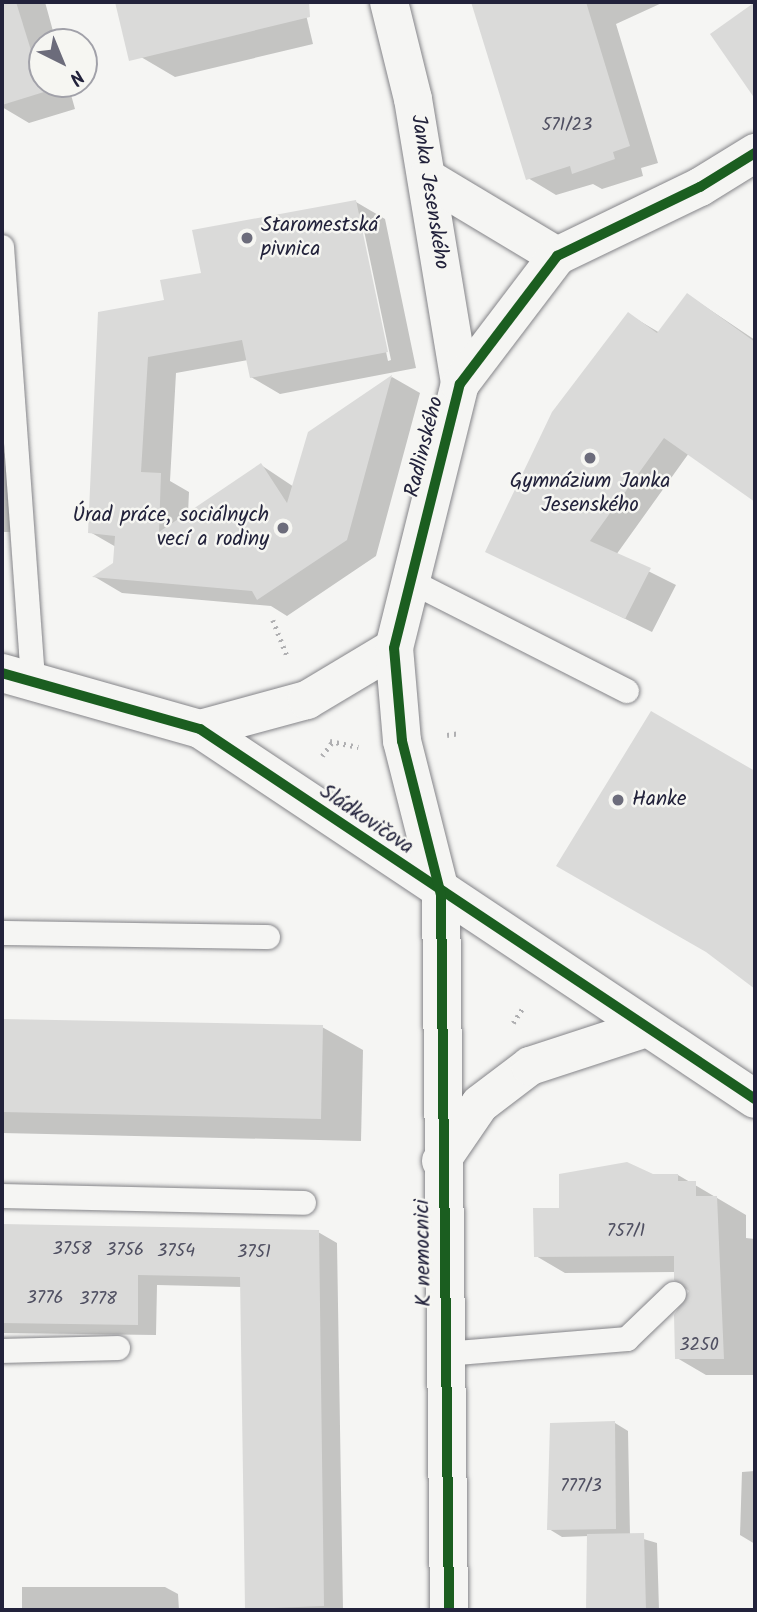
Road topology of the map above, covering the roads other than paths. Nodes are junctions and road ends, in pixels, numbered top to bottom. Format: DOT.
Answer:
graph roads {
  1 [pos="389,2"];
  2 [pos="755,153"];
  3 [pos="427,178"];
  4 [pos="2,247"];
  5 [pos="557,256"];
  6 [pos="460,384"];
  7 [pos="8,406"];
  8 [pos="412,582"];
  9 [pos="394,648"];
  10 [pos="17,676"];
  11 [pos="627,691"];
  12 [pos="200,729"];
  13 [pos="441,895"];
  14 [pos="2,933"];
  15 [pos="268,937"];
  16 [pos="643,1029"];
  17 [pos="755,1100"];
  18 [pos="441,1161"];
  19 [pos="2,1196"];
  20 [pos="304,1202"];
  21 [pos="674,1294"];
  22 [pos="118,1348"];
  23 [pos="2,1351"];
  24 [pos="445,1354"];
  25 [pos="449,1610"];
  1 -- 3 [label="street, Janka Jesenského"];
  2 -- 5 [label="street, Radlinského"];
  3 -- 5 [label="street"];
  3 -- 6 [label="street, Janka Jesenského"];
  4 -- 7 [label="lane"];
  5 -- 6 [label="street, Radlinského"];
  6 -- 8 [label="street, Radlinského"];
  7 -- 10 [label="lane"];
  8 -- 9 [label="street, Radlinského"];
  8 -- 11 [label="lane"];
  9 -- 12 [label="street"];
  9 -- 13 [label="street, Radlinského"];
  10 -- 12 [label="street, Sládkovičova"];
  12 -- 13 [label="street, Sládkovičova"];
  13 -- 16 [label="street, Sládkovičova"];
  13 -- 18 [label="street, K nemocnici"];
  14 -- 15 [label="lane"];
  16 -- 17 [label="street, Sládkovičova"];
  16 -- 18 [label="street"];
  18 -- 24 [label="street, K nemocnici"];
  19 -- 20 [label="lane"];
  21 -- 24 [label="lane"];
  22 -- 23 [label="lane"];
  24 -- 25 [label="street, K nemocnici"];
}
